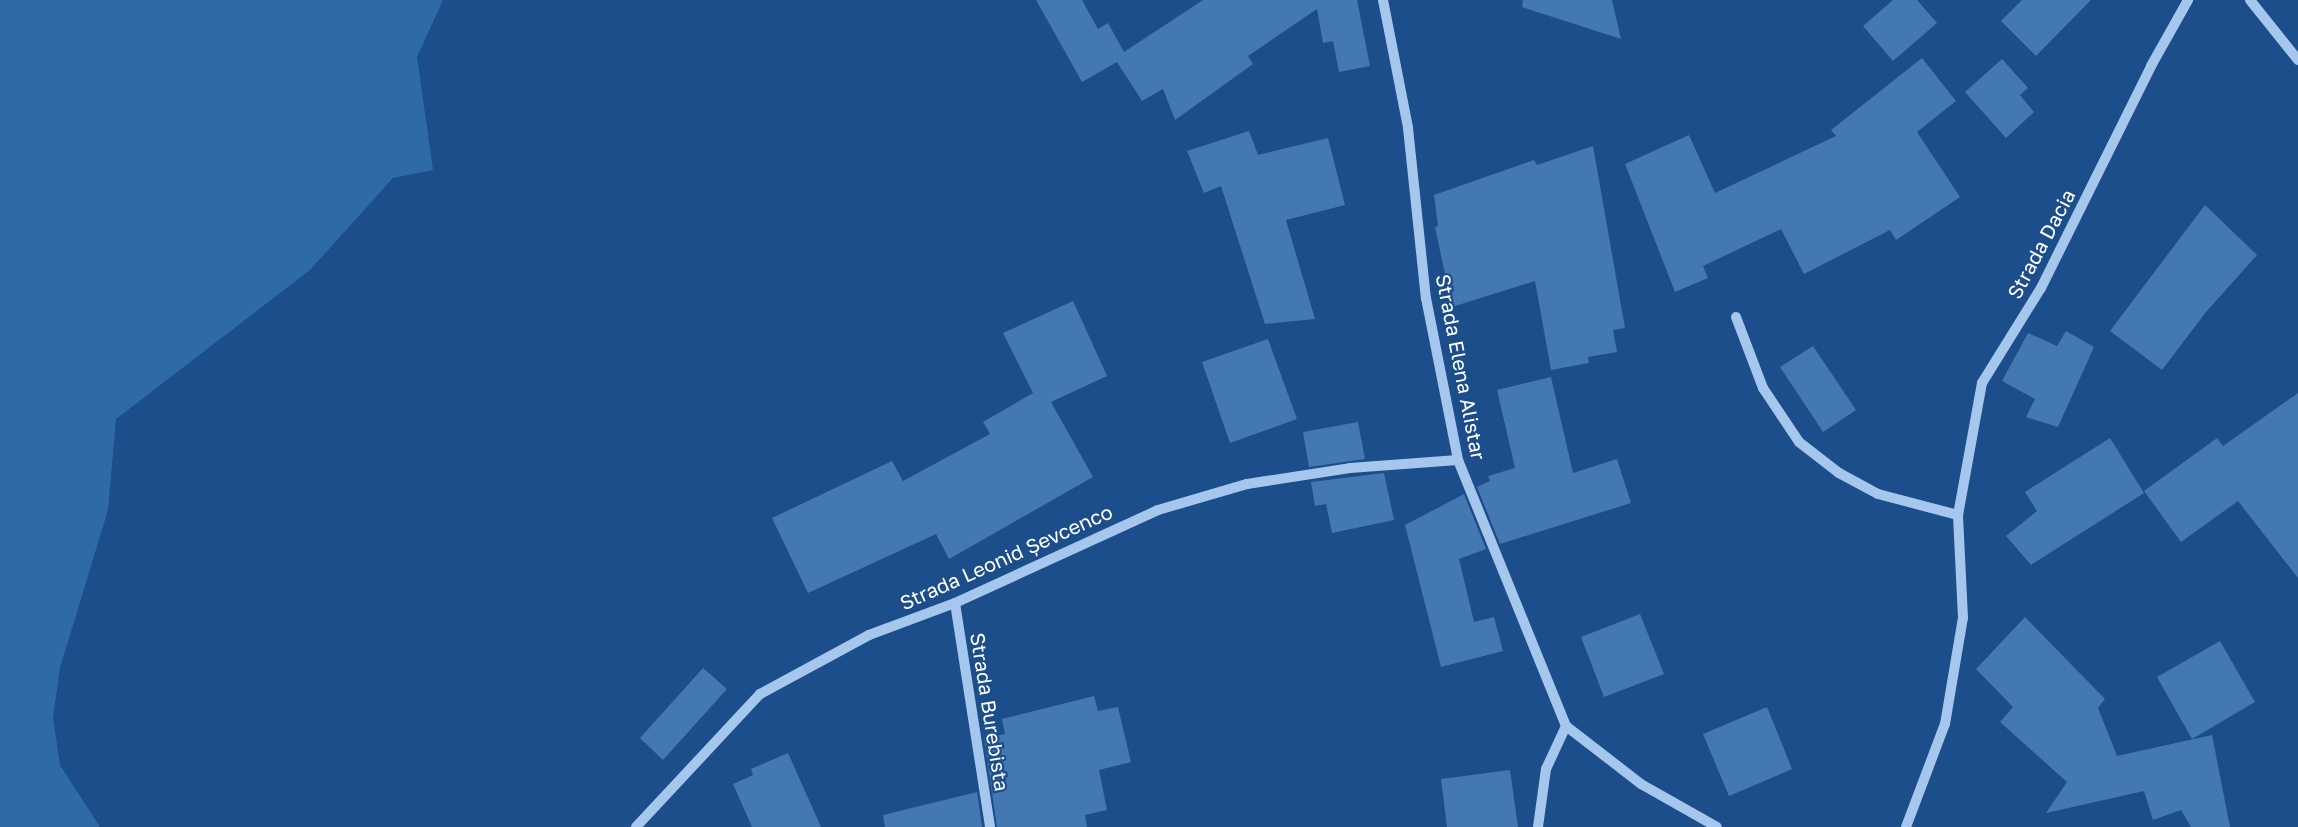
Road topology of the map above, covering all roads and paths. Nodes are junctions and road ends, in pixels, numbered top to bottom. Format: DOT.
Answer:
graph roads {
  1 [pos="1383,0"];
  2 [pos="2188,0"];
  3 [pos="2250,0"];
  4 [pos="2298,60"];
  5 [pos="1736,317"];
  6 [pos="1458,460"];
  7 [pos="1958,515"];
  8 [pos="955,603"];
  9 [pos="1566,726"];
  10 [pos="636,827"];
  11 [pos="990,827"];
  12 [pos="1538,827"];
  13 [pos="1717,827"];
  14 [pos="1906,827"];
  1 -- 6 [label="street, Strada Elena Alistar"];
  2 -- 7 [label="street, Strada Dacia"];
  3 -- 4 [label="street"];
  5 -- 7 [label="street"];
  6 -- 8 [label="street, Strada Leonid Șevcenco"];
  6 -- 9 [label="street, Strada Elena Alistar"];
  7 -- 14 [label="street, Strada Dacia"];
  8 -- 10 [label="street, Strada Leonid Șevcenco"];
  8 -- 11 [label="street, Strada Burebista"];
  9 -- 12 [label="street"];
  9 -- 13 [label="street"];
}
